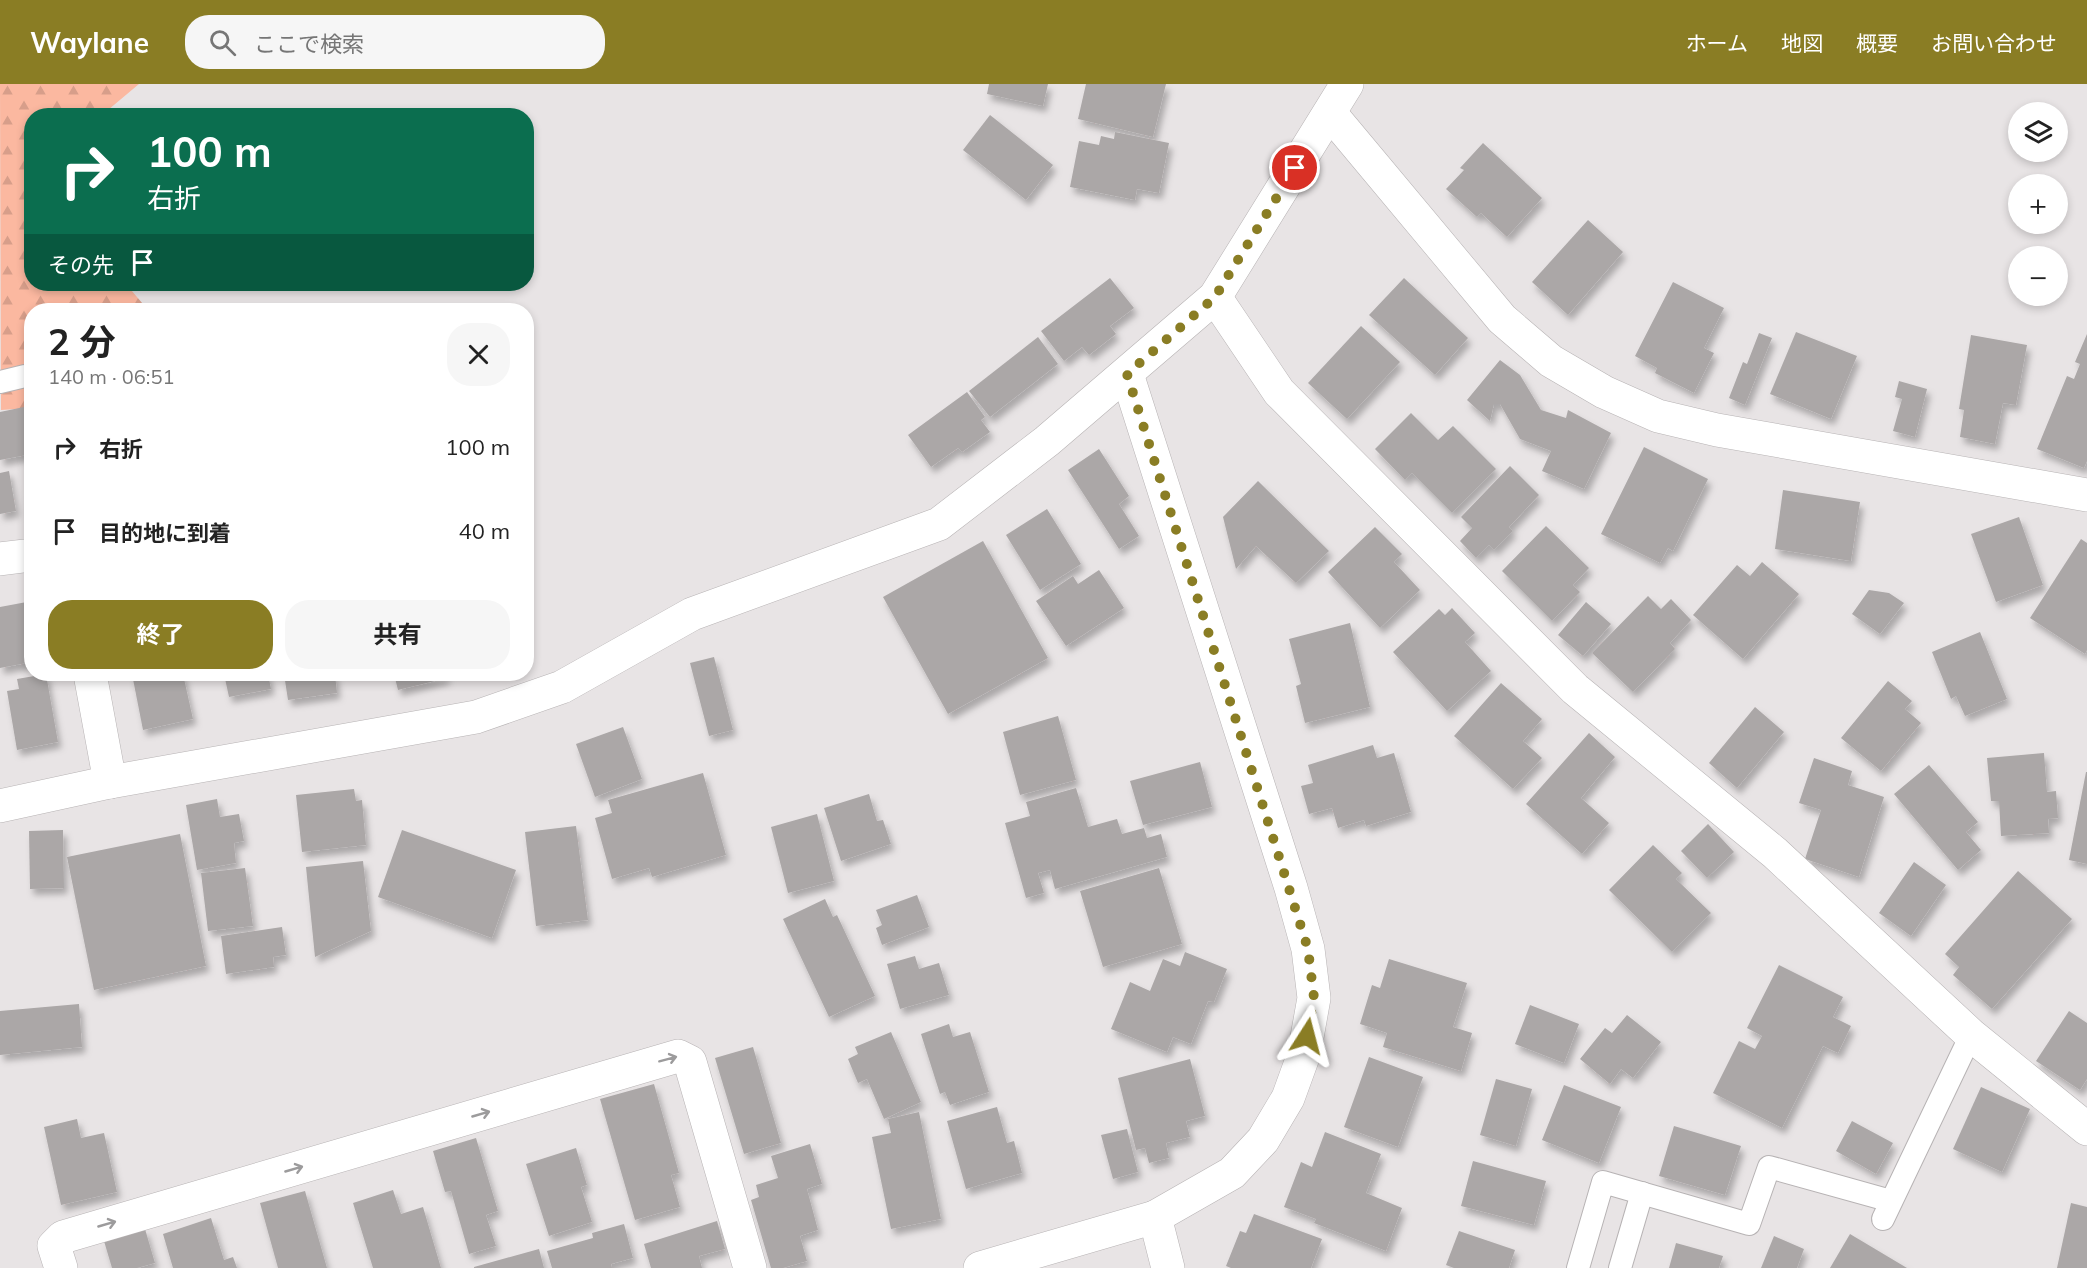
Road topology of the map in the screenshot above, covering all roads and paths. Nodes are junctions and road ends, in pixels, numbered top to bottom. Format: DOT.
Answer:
graph roads {
  1 [pos="1347,84"];
  2 [pos="1330,113"];
  3 [pos="1215,297"];
  4 [pos="1127,374"];
  5 [pos="24,376"];
  6 [pos="0,382"];
  7 [pos="2087,495"];
  8 [pos="24,556"];
  9 [pos="0,559"];
  10 [pos="91,681"];
  11 [pos="110,783"];
  12 [pos="0,806"];
  13 [pos="1971,1035"];
  14 [pos="2087,1129"];
  15 [pos="1642,1193"];
  16 [pos="1155,1217"];
  17 [pos="61,1268"];
  18 [pos="750,1268"];
  19 [pos="980,1268"];
  20 [pos="1168,1268"];
  21 [pos="1578,1268"];
  22 [pos="1620,1268"];
  1 -- 2 [label="street"];
  2 -- 3 [label="street"];
  2 -- 7 [label="street"];
  3 -- 4 [label="street"];
  3 -- 13 [label="street"];
  4 -- 11 [label="street"];
  4 -- 16 [label="street"];
  5 -- 6 [label="lane"];
  8 -- 9 [label="street"];
  10 -- 11 [label="street"];
  11 -- 12 [label="street"];
  13 -- 14 [label="street"];
  13 -- 15 [label="lane"];
  15 -- 21 [label="lane"];
  15 -- 22 [label="lane"];
  16 -- 19 [label="street"];
  16 -- 20 [label="street"];
  17 -- 18 [label="street, one-way"];
}
